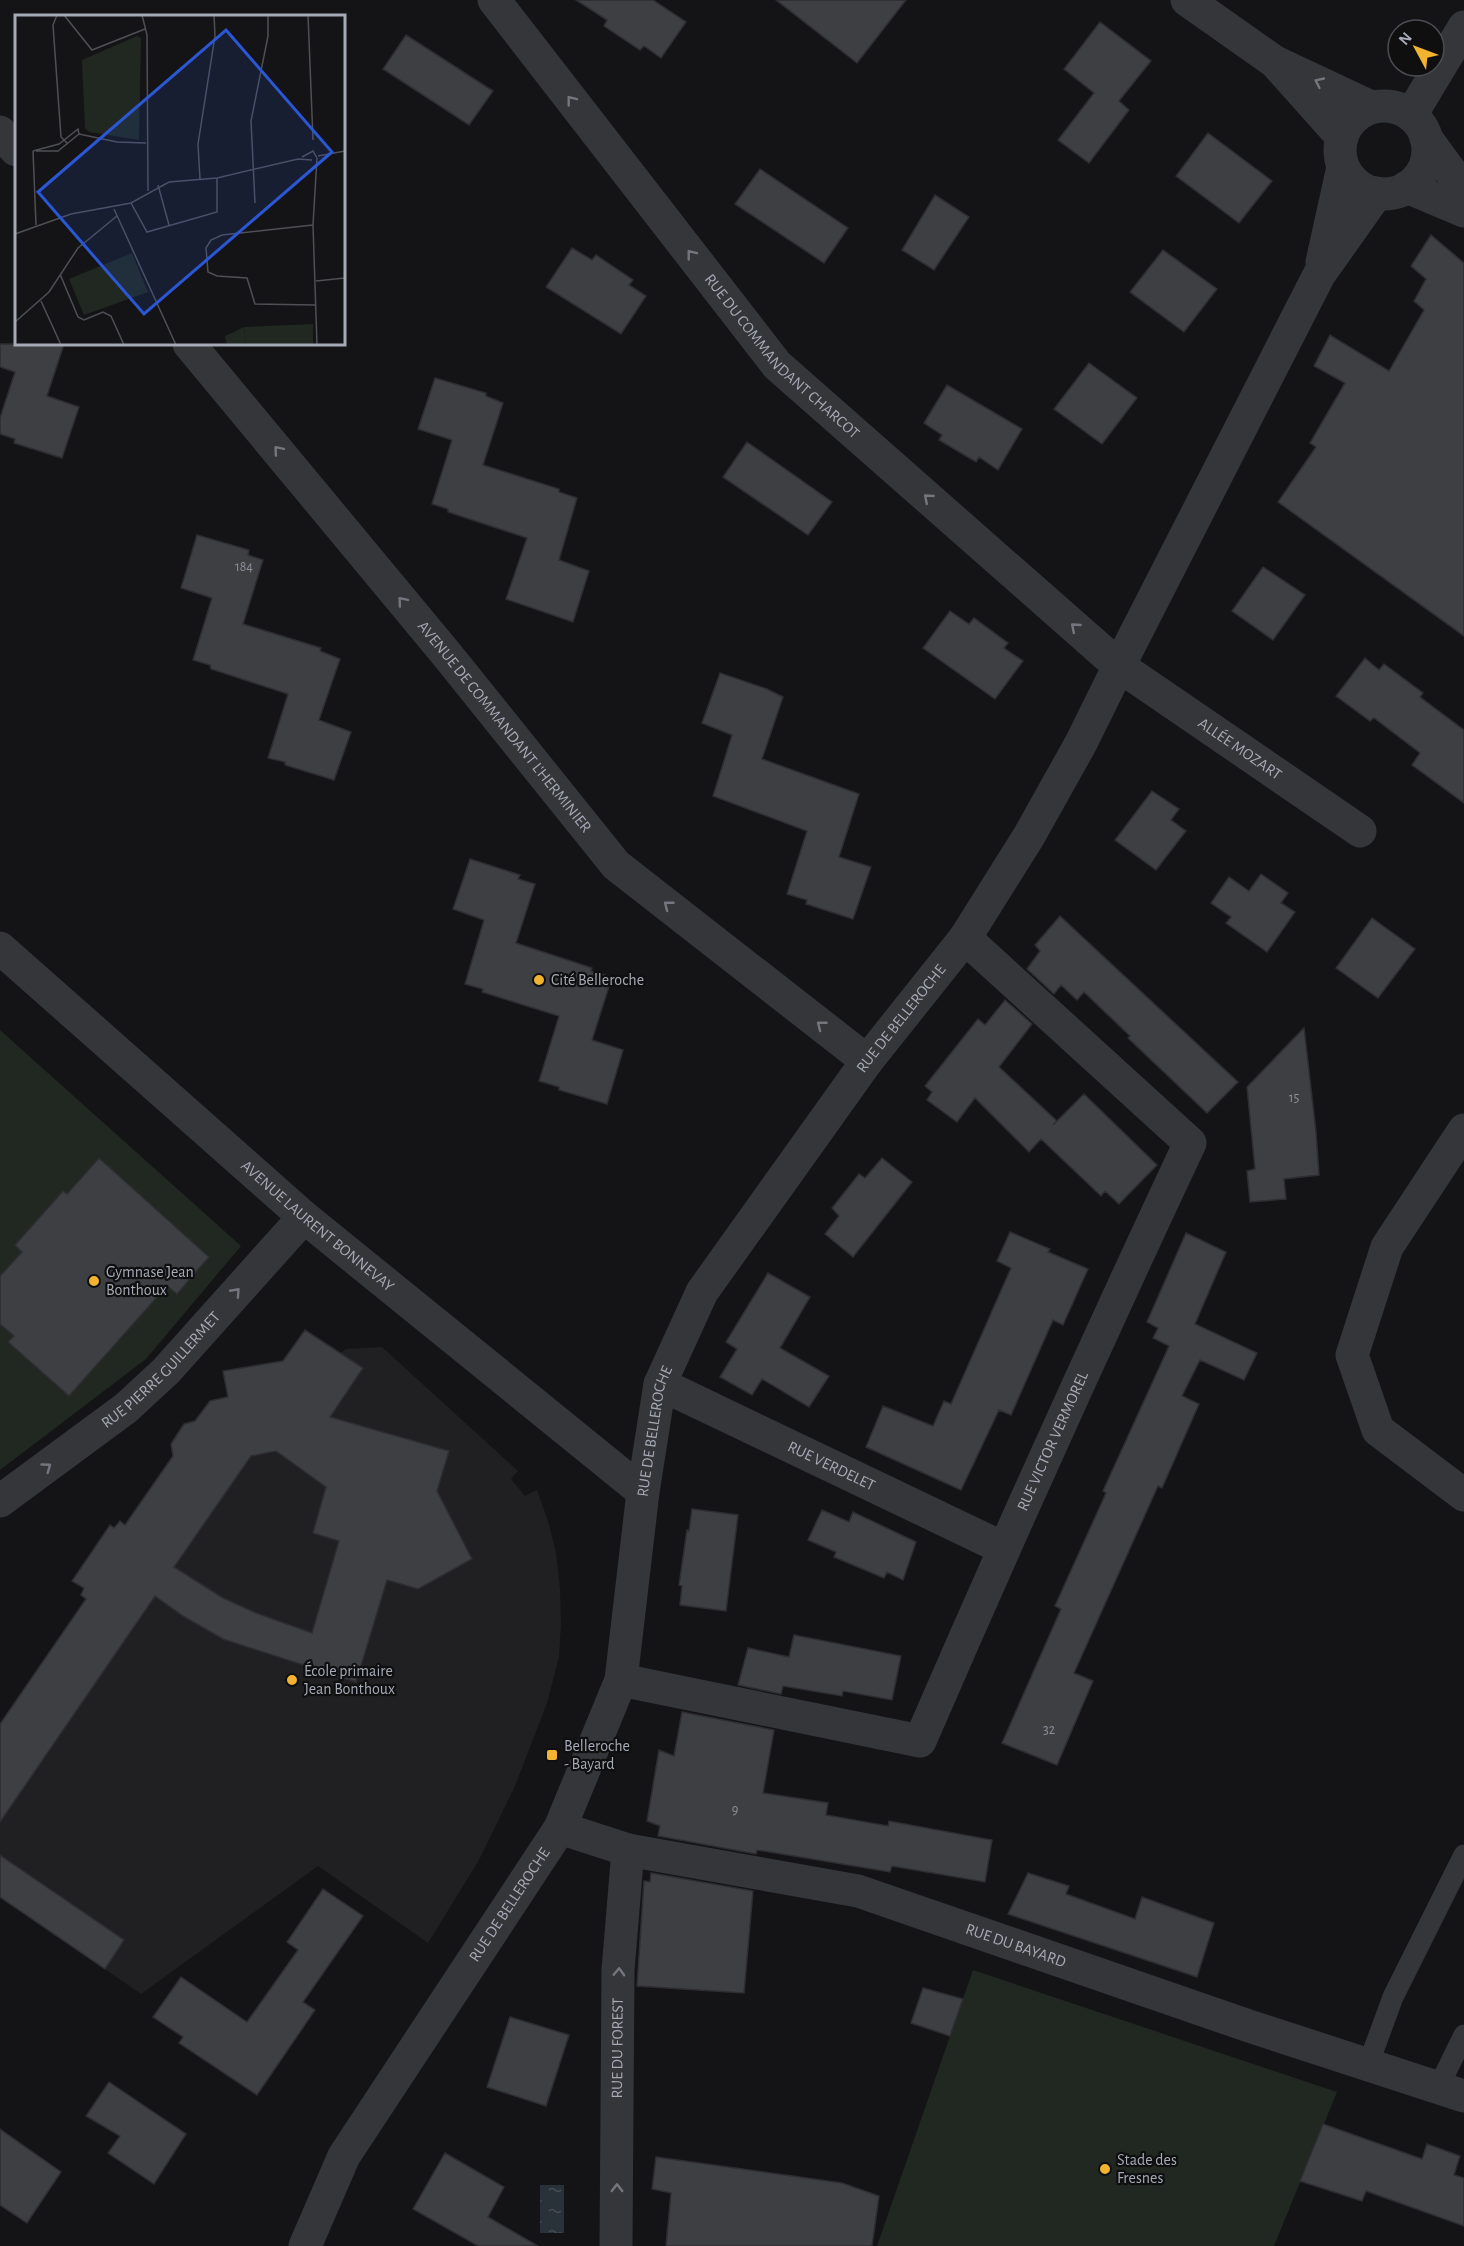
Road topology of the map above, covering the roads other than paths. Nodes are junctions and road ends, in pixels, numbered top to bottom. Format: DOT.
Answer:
graph roads {
  1 [pos="494,0"];
  2 [pos="1187,0"];
  3 [pos="1464,27"];
  4 [pos="1275,62"];
  5 [pos="1371,107"];
  6 [pos="1419,127"];
  7 [pos="0,132"];
  8 [pos="15,149"];
  9 [pos="1342,152"];
  10 [pos="1392,190"];
  11 [pos="1464,190"];
  12 [pos="1464,211"];
  13 [pos="1319,275"];
  14 [pos="190,345"];
  15 [pos="1119,666"];
  16 [pos="1360,831"];
  17 [pos="965,938"];
  18 [pos="0,948"];
  19 [pos="867,1061"];
  20 [pos="1464,1130"];
  21 [pos="304,1217"];
  22 [pos="660,1384"];
  23 [pos="643,1492"];
  24 [pos="1464,1495"];
  25 [pos="0,1501"];
  26 [pos="1003,1548"];
  27 [pos="621,1680"];
  28 [pos="560,1828"];
  29 [pos="628,1850"];
  30 [pos="1464,1855"];
  31 [pos="1464,2035"];
  32 [pos="1368,2065"];
  33 [pos="1451,2092"];
  34 [pos="305,2246"];
  35 [pos="616,2246"];
  15 -- 1 [label="street, RUE DU COMMANDANT CHARCOT, one-way"];
  2 -- 4 [label="street"];
  3 -- 6 [label="street"];
  5 -- 4 [label="street, one-way"];
  4 -- 9 [label="street"];
  5 -- 6 [label="street"];
  5 -- 9 [label="street"];
  6 -- 10 [label="street"];
  6 -- 11 [label="street"];
  7 -- 8 [label="street"];
  9 -- 10 [label="street"];
  9 -- 13 [label="street"];
  10 -- 12 [label="street"];
  10 -- 13 [label="street"];
  13 -- 15 [label="street, RUE DE BELLEROCHE"];
  19 -- 14 [label="street, AVENUE DE COMMANDANT L'HERMINIER, one-way"];
  15 -- 16 [label="street, ALLÉE MOZART"];
  15 -- 17 [label="street, RUE DE BELLEROCHE"];
  17 -- 19 [label="street, RUE DE BELLEROCHE"];
  17 -- 26 [label="street, RUE VICTOR VERMOREL"];
  18 -- 21 [label="street, AVENUE LAURENT BONNEVAY"];
  19 -- 22 [label="street, RUE DE BELLEROCHE"];
  20 -- 24 [label="street"];
  21 -- 23 [label="street, AVENUE LAURENT BONNEVAY"];
  25 -- 21 [label="street, RUE PIERRE GUILLERMET, one-way"];
  22 -- 23 [label="street, RUE DE BELLEROCHE"];
  22 -- 26 [label="street, RUE VERDELET"];
  23 -- 27 [label="street, RUE DE BELLEROCHE"];
  26 -- 27 [label="street, RUE VICTOR VERMOREL"];
  27 -- 28 [label="street, RUE DE BELLEROCHE"];
  28 -- 29 [label="street, RUE DU BAYARD"];
  28 -- 34 [label="street, RUE DE BELLEROCHE"];
  29 -- 32 [label="street, RUE DU BAYARD"];
  35 -- 29 [label="street, RUE DU FOREST, one-way"];
  30 -- 32 [label="lane"];
  31 -- 33 [label="lane"];
  32 -- 33 [label="street, RUE DU BAYARD"];
}
